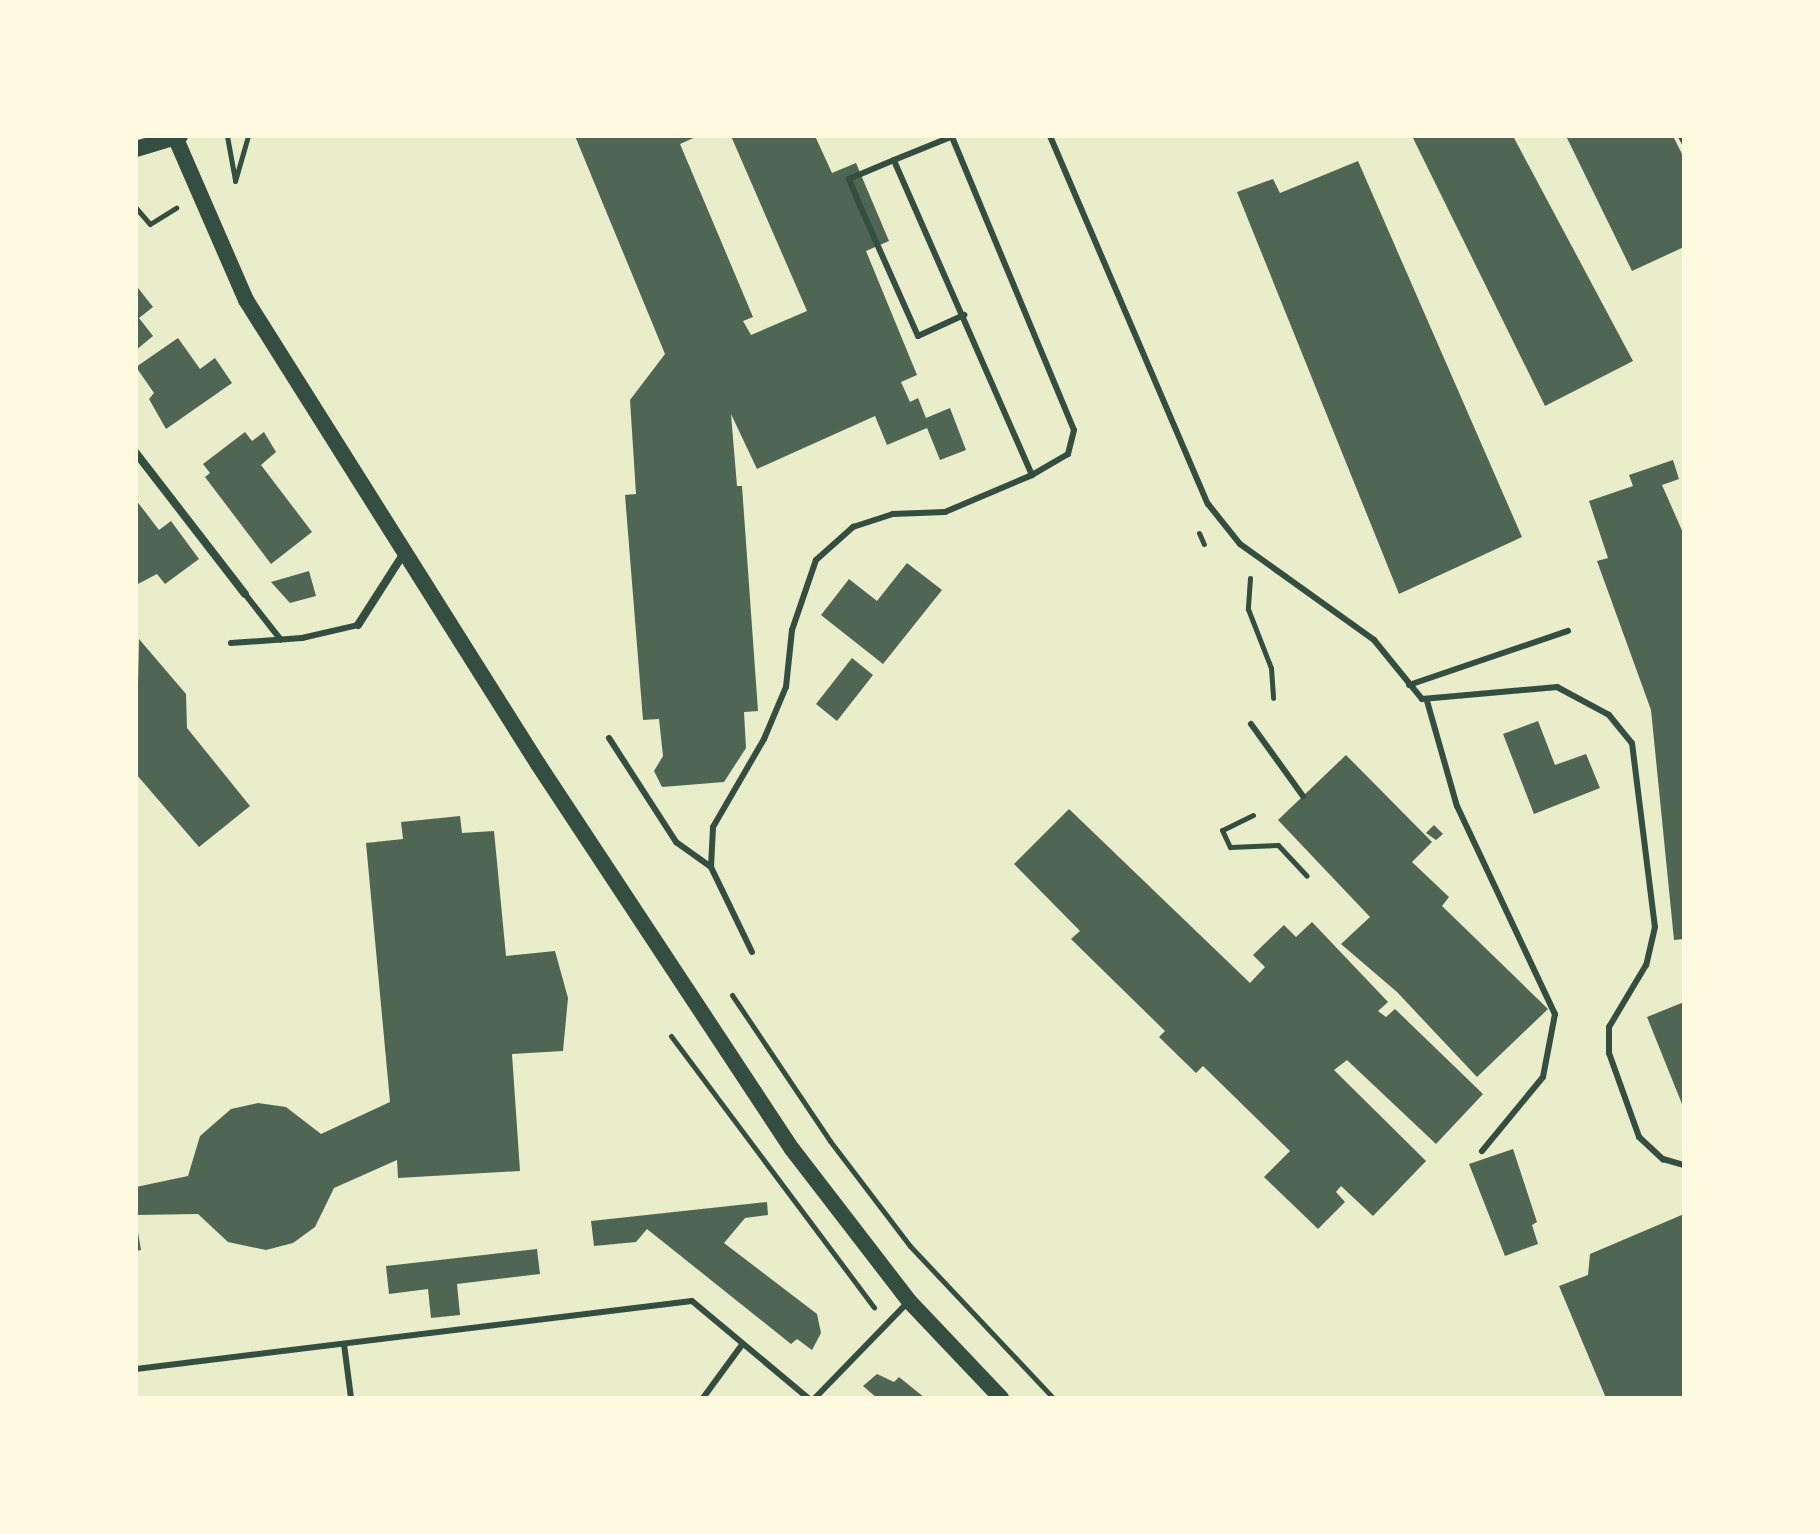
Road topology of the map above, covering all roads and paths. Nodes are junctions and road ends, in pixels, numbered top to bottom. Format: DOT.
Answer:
graph roads {
  1 [pos="227,136"];
  2 [pos="248,136"];
  3 [pos="952,136"];
  4 [pos="1050,136"];
  5 [pos="1680,136"];
  6 [pos="178,138"];
  7 [pos="1684,143"];
  8 [pos="136,149"];
  9 [pos="894,160"];
  10 [pos="136,208"];
  11 [pos="150,224"];
  12 [pos="964,315"];
  13 [pos="136,453"];
  14 [pos="1032,475"];
  15 [pos="404,553"];
  16 [pos="1264,583"];
  17 [pos="245,594"];
  18 [pos="358,625"];
  19 [pos="1568,631"];
  20 [pos="281,640"];
  21 [pos="231,643"];
  22 [pos="1409,685"];
  23 [pos="1273,698"];
  24 [pos="1427,701"];
  25 [pos="1251,724"];
  26 [pos="609,738"];
  27 [pos="1303,796"];
  28 [pos="1253,815"];
  29 [pos="711,867"];
  30 [pos="1307,876"];
  31 [pos="752,952"];
  32 [pos="732,995"];
  33 [pos="671,1036"];
  34 [pos="1482,1151"];
  35 [pos="1684,1165"];
  36 [pos="859,1290"];
  37 [pos="909,1301"];
  38 [pos="344,1344"];
  39 [pos="741,1346"];
  40 [pos="136,1369"];
  41 [pos="351,1398"];
  42 [pos="703,1398"];
  43 [pos="808,1398"];
  44 [pos="815,1398"];
  45 [pos="1001,1398"];
  46 [pos="1053,1398"];
  1 -- 2 [label="path"];
  3 -- 9 [label="lane"];
  3 -- 14 [label="lane"];
  4 -- 22 [label="lane"];
  5 -- 7 [label="path"];
  6 -- 8 [label="main road"];
  6 -- 15 [label="main road"];
  9 -- 12 [label="lane"];
  9 -- 12 [label="lane"];
  10 -- 11 [label="path"];
  12 -- 14 [label="lane"];
  13 -- 17 [label="street"];
  14 -- 29 [label="lane"];
  15 -- 18 [label="street"];
  15 -- 37 [label="main road"];
  16 -- 23 [label="path"];
  17 -- 20 [label="lane"];
  18 -- 20 [label="lane"];
  19 -- 22 [label="lane"];
  20 -- 21 [label="lane"];
  22 -- 24 [label="lane"];
  24 -- 34 [label="lane"];
  24 -- 35 [label="lane"];
  25 -- 27 [label="lane"];
  26 -- 29 [label="lane"];
  28 -- 30 [label="path"];
  29 -- 31 [label="lane"];
  32 -- 46 [label="path"];
  33 -- 36 [label="path"];
  37 -- 44 [label="lane"];
  37 -- 45 [label="main road"];
  38 -- 39 [label="lane"];
  38 -- 40 [label="lane"];
  38 -- 41 [label="lane"];
  39 -- 42 [label="lane"];
  39 -- 43 [label="lane"];
}
